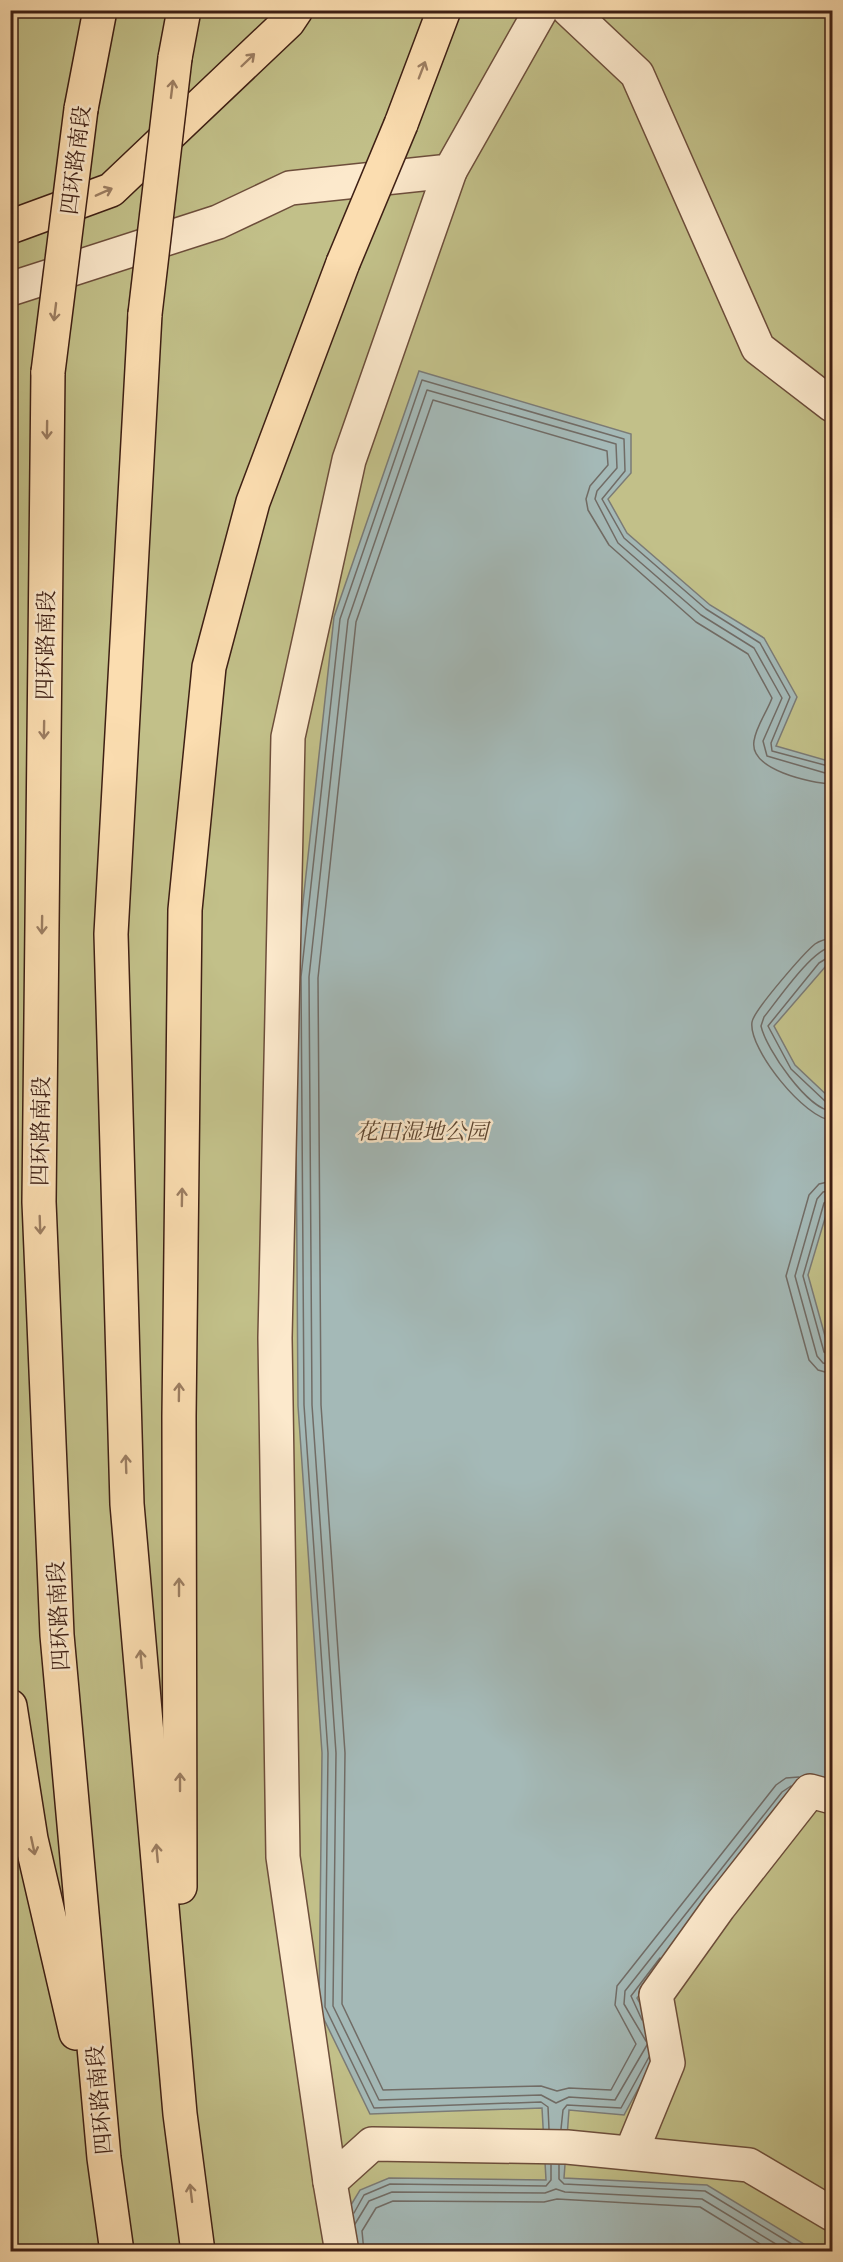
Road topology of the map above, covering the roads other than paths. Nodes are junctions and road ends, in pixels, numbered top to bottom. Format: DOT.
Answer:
graph roads {
  1 [pos="89,10"];
  2 [pos="100,10"];
  3 [pos="184,10"];
  4 [pos="296,10"];
  5 [pos="444,10"];
  6 [pos="541,10"];
  7 [pos="569,10"];
  8 [pos="81,108"];
  9 [pos="450,171"];
  10 [pos="10,227"];
  11 [pos="10,289"];
  12 [pos="832,405"];
  13 [pos="10,1706"];
  14 [pos="832,1797"];
  15 [pos="180,2114"];
  16 [pos="631,2153"];
  17 [pos="104,2158"];
  18 [pos="330,2182"];
  19 [pos="832,2214"];
  20 [pos="117,2252"];
  21 [pos="198,2252"];
  22 [pos="342,2252"];
  1 -- 8 [label="highway"];
  2 -- 8 [label="highway, 四环路南段"];
  15 -- 3 [label="highway, one-way, bridge"];
  10 -- 4 [label="highway, one-way"];
  15 -- 5 [label="highway, one-way, bridge"];
  6 -- 9 [label="street"];
  7 -- 12 [label="street"];
  8 -- 17 [label="highway, 四环路南段, one-way, bridge"];
  9 -- 11 [label="street"];
  9 -- 18 [label="street"];
  13 -- 17 [label="highway, one-way"];
  14 -- 16 [label="street"];
  21 -- 15 [label="highway, one-way"];
  16 -- 18 [label="street"];
  16 -- 19 [label="street"];
  17 -- 20 [label="highway, 四环路南段"];
  18 -- 22 [label="street"];
}
